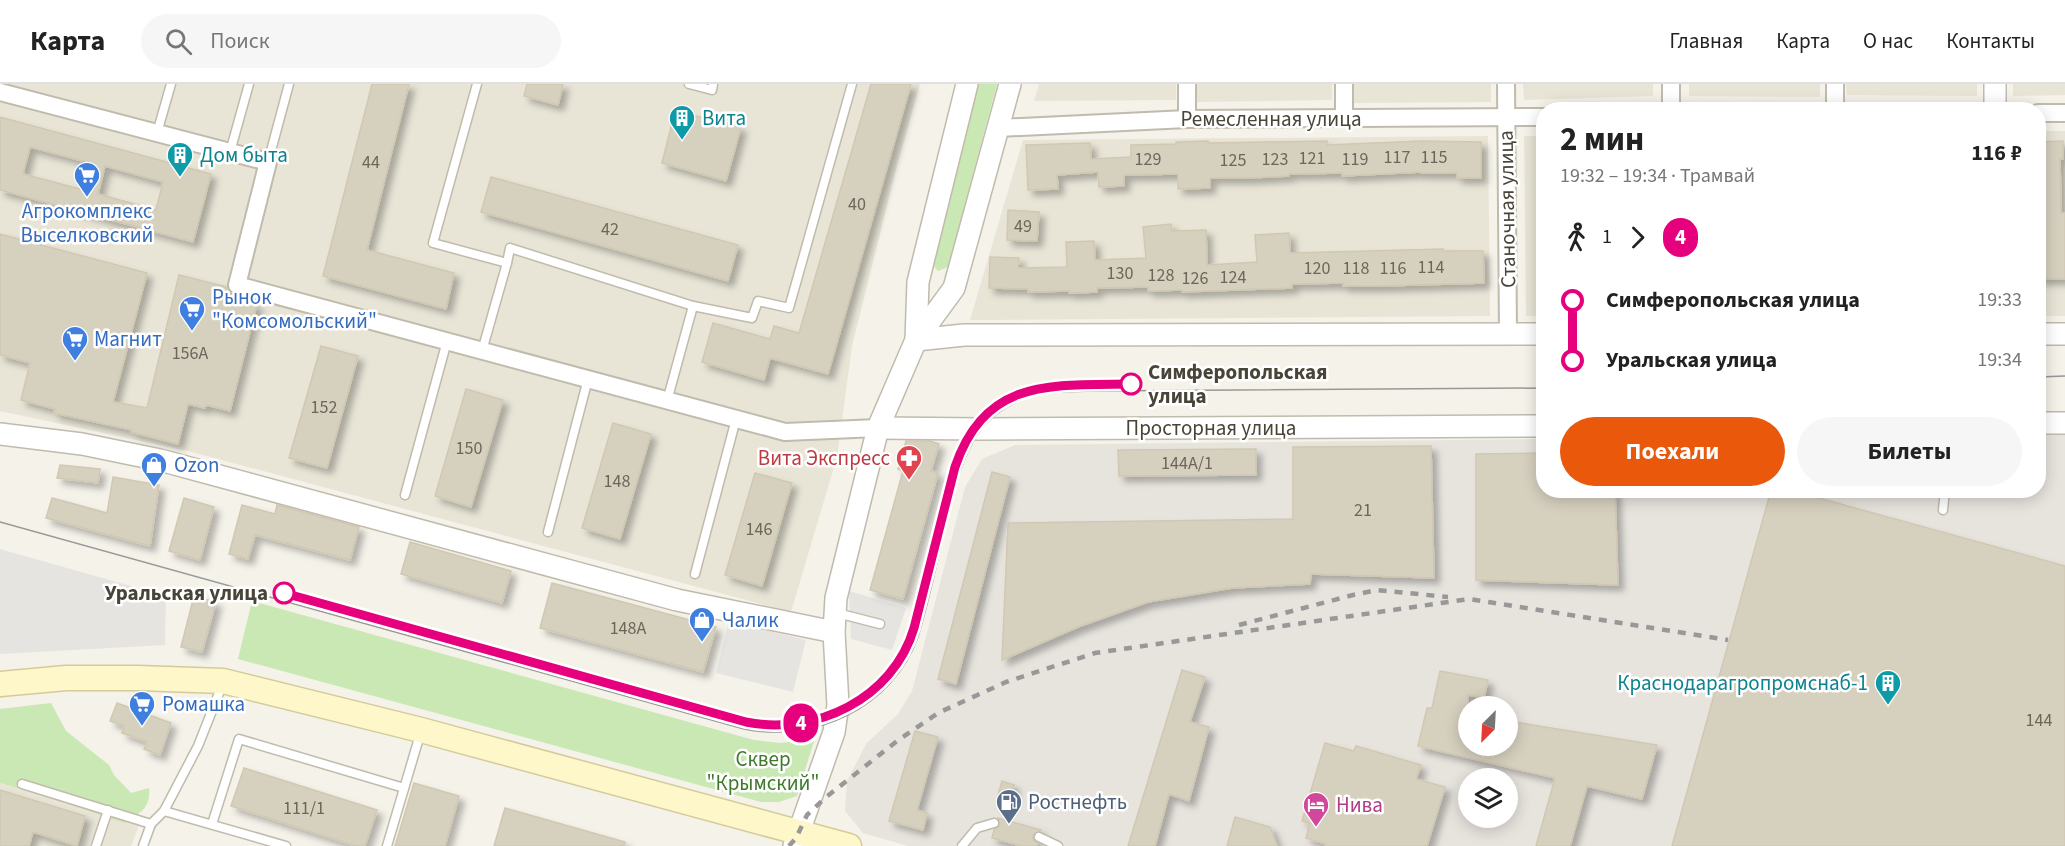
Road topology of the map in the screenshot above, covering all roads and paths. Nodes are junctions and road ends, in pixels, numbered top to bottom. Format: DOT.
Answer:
graph roads {
  1 [pos="171,84"];
  2 [pos="249,84"];
  3 [pos="289,84"];
  4 [pos="477,84"];
  5 [pos="689,84"];
  6 [pos="713,84"];
  7 [pos="852,84"];
  8 [pos="967,84"];
  9 [pos="1010,84"];
  10 [pos="1187,84"];
  11 [pos="1344,84"];
  12 [pos="1506,84"];
  13 [pos="1671,84"];
  14 [pos="1835,84"];
  15 [pos="1995,84"];
  16 [pos="0,92"];
  17 [pos="1671,102"];
  18 [pos="1835,102"];
  19 [pos="1995,102"];
  20 [pos="2046,113"];
  21 [pos="2065,113"];
  22 [pos="1536,117"];
  23 [pos="1344,118"];
  24 [pos="1506,118"];
  25 [pos="1187,119"];
  26 [pos="998,128"];
  27 [pos="157,133"];
  28 [pos="230,152"];
  29 [pos="268,162"];
  30 [pos="507,264"];
  31 [pos="693,306"];
  32 [pos="1508,334"];
  33 [pos="1536,334"];
  34 [pos="2046,334"];
  35 [pos="2065,334"];
  36 [pos="916,340"];
  37 [pos="447,341"];
  38 [pos="482,351"];
  39 [pos="588,379"];
  40 [pos="667,401"];
  41 [pos="736,419"];
  42 [pos="2046,423"];
  43 [pos="2065,423"];
  44 [pos="1536,426"];
  45 [pos="878,428"];
  46 [pos="0,434"];
  47 [pos="405,495"];
  48 [pos="1944,498"];
  49 [pos="1943,510"];
  50 [pos="548,532"];
  51 [pos="695,574"];
  52 [pos="835,623"];
  53 [pos="880,624"];
  54 [pos="0,684"];
  55 [pos="222,686"];
  56 [pos="0,692"];
  57 [pos="418,738"];
  58 [pos="22,784"];
  59 [pos="404,788"];
  60 [pos="108,810"];
  61 [pos="164,811"];
  62 [pos="994,823"];
  63 [pos="151,824"];
  64 [pos="212,824"];
  65 [pos="1039,837"];
  66 [pos="796,839"];
  67 [pos="96,846"];
  68 [pos="143,846"];
  69 [pos="286,846"];
  70 [pos="387,846"];
  71 [pos="824,846"];
  72 [pos="849,846"];
  73 [pos="962,846"];
  74 [pos="1058,846"];
  1 -- 27 [label="lane"];
  2 -- 28 [label="lane"];
  3 -- 29 [label="lane"];
  4 -- 30 [label="lane"];
  5 -- 6 [label="lane"];
  7 -- 31 [label="lane"];
  8 -- 36 [label="street"];
  9 -- 26 [label="street"];
  10 -- 25 [label="street"];
  11 -- 23 [label="street"];
  12 -- 24 [label="street, Станочная улица"];
  13 -- 17 [label="street"];
  14 -- 18 [label="street"];
  15 -- 19 [label="street"];
  16 -- 27 [label="street"];
  20 -- 21 [label="street"];
  22 -- 24 [label="street, Ремесленная улица"];
  23 -- 24 [label="street, Ремесленная улица"];
  23 -- 25 [label="street, Ремесленная улица"];
  24 -- 32 [label="street, Станочная улица"];
  25 -- 26 [label="street, Ремесленная улица"];
  26 -- 36 [label="street"];
  27 -- 28 [label="street"];
  28 -- 29 [label="street"];
  29 -- 37 [label="street"];
  30 -- 31 [label="lane"];
  30 -- 38 [label="lane"];
  31 -- 40 [label="lane"];
  32 -- 33 [label="street"];
  32 -- 36 [label="street"];
  34 -- 35 [label="street"];
  36 -- 45 [label="street"];
  37 -- 38 [label="street"];
  37 -- 47 [label="lane"];
  38 -- 39 [label="street"];
  39 -- 40 [label="street"];
  39 -- 50 [label="lane"];
  40 -- 41 [label="street"];
  41 -- 45 [label="street"];
  41 -- 51 [label="lane"];
  42 -- 43 [label="street"];
  44 -- 45 [label="street, Просторная улица"];
  45 -- 52 [label="street"];
  46 -- 52 [label="street"];
  48 -- 49 [label="lane"];
  52 -- 53 [label="lane"];
  52 -- 66 [label="street"];
  54 -- 55 [label="main road"];
  55 -- 56 [label="main road"];
  55 -- 57 [label="main road"];
  55 -- 61 [label="lane"];
  55 -- 66 [label="main road"];
  57 -- 59 [label="lane"];
  57 -- 66 [label="main road"];
  58 -- 60 [label="lane"];
  59 -- 64 [label="lane"];
  59 -- 70 [label="lane"];
  60 -- 63 [label="lane"];
  60 -- 67 [label="lane"];
  61 -- 63 [label="lane"];
  61 -- 64 [label="lane"];
  62 -- 73 [label="lane"];
  63 -- 68 [label="lane"];
  64 -- 69 [label="lane"];
  65 -- 74 [label="lane"];
  66 -- 71 [label="main road"];
  66 -- 72 [label="main road"];
}
